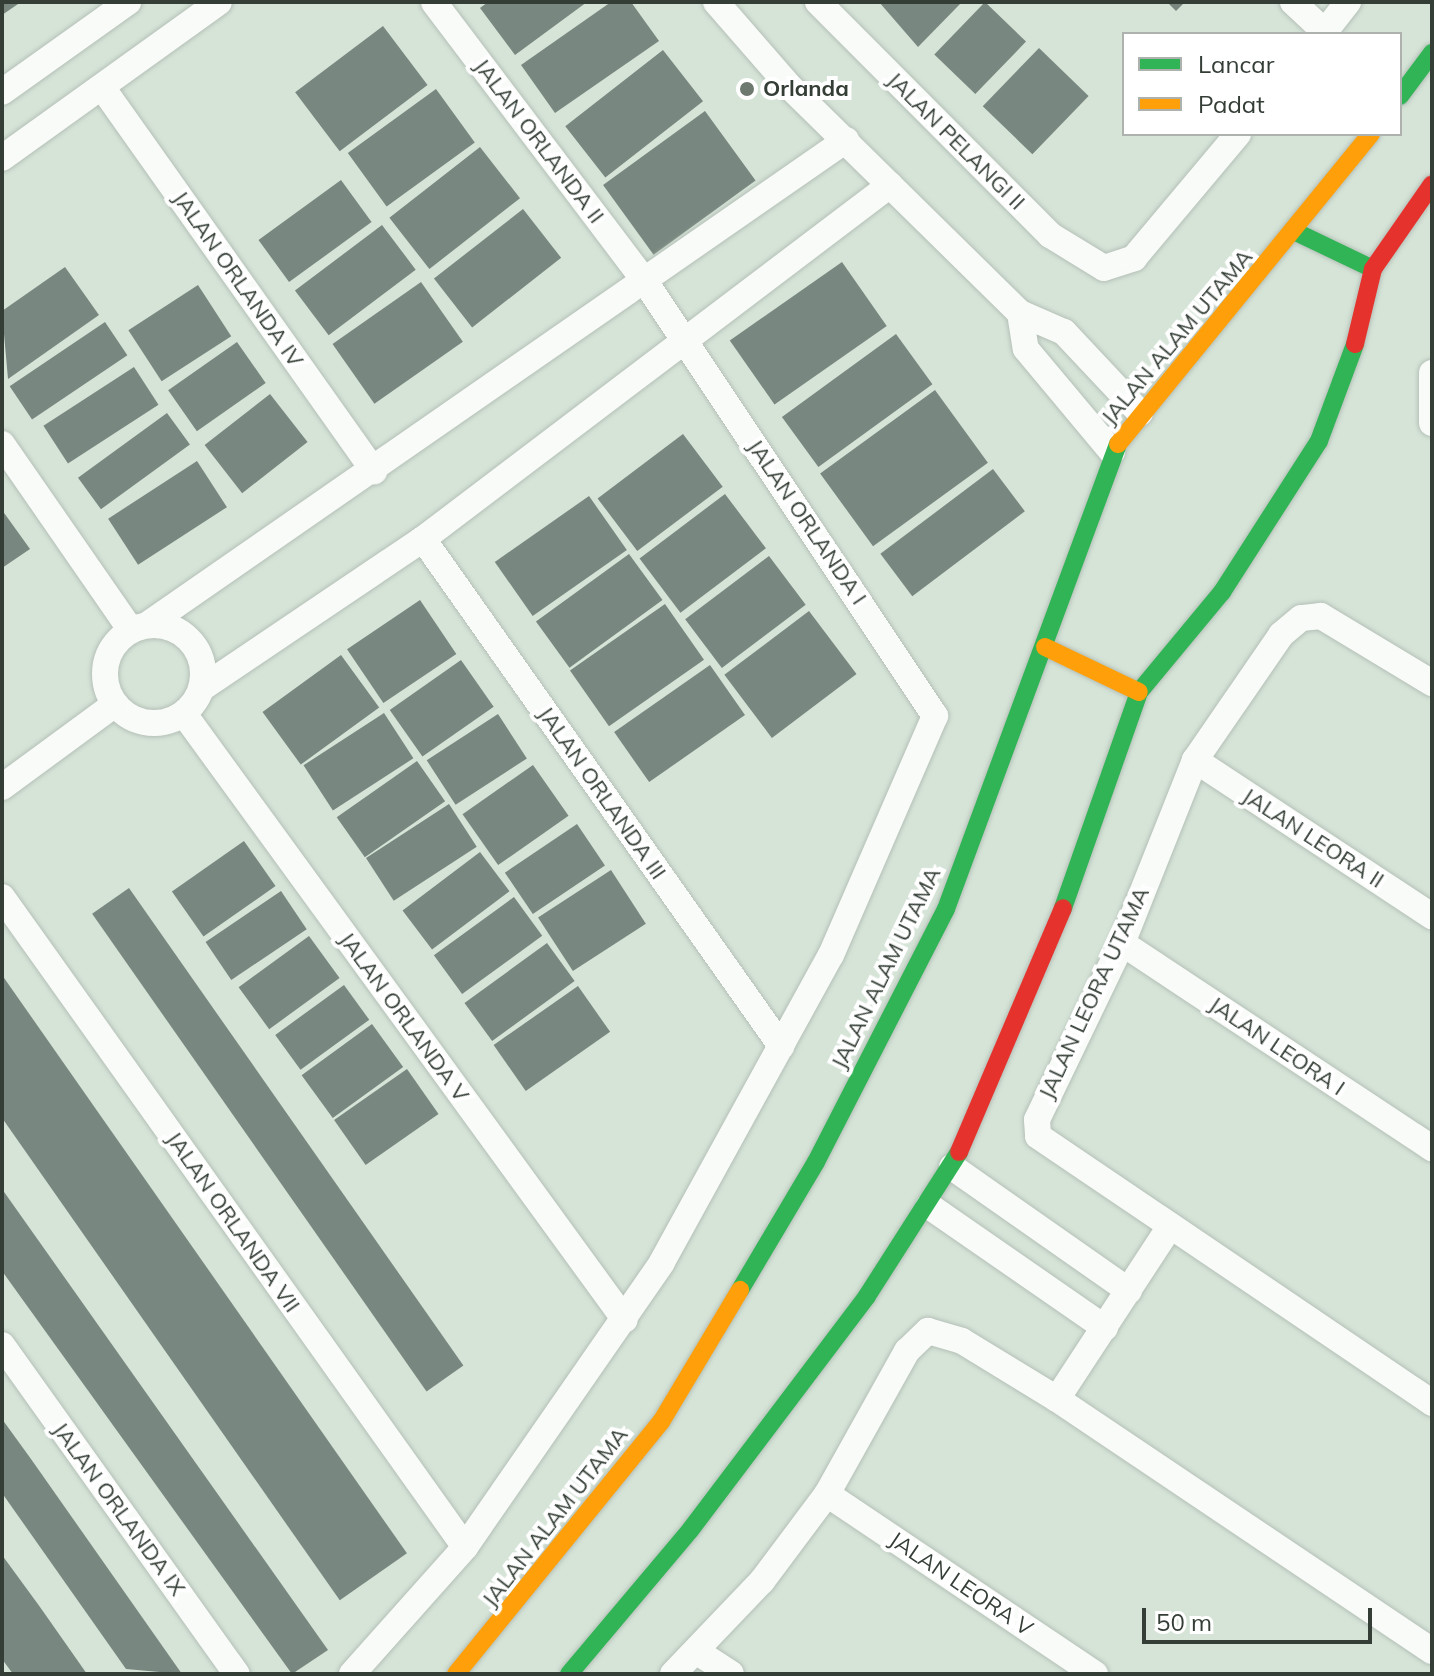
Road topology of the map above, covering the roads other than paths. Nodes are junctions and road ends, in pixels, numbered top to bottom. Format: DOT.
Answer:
graph roads {
  1 [pos="219,2"];
  2 [pos="434,2"];
  3 [pos="716,2"];
  4 [pos="818,2"];
  5 [pos="1293,2"];
  6 [pos="1348,2"];
  7 [pos="122,4"];
  8 [pos="1323,32"];
  9 [pos="1325,32"];
  10 [pos="1432,53"];
  11 [pos="102,87"];
  12 [pos="2,92"];
  13 [pos="1402,93"];
  14 [pos="1236,136"];
  15 [pos="1370,136"];
  16 [pos="846,140"];
  17 [pos="2,158"];
  18 [pos="1432,184"];
  19 [pos="890,185"];
  20 [pos="1298,233"];
  21 [pos="1373,269"];
  22 [pos="644,280"];
  23 [pos="1020,313"];
  24 [pos="682,337"];
  25 [pos="1432,373"];
  26 [pos="1140,413"];
  27 [pos="1432,423"];
  28 [pos="2,444"];
  29 [pos="1112,452"];
  30 [pos="374,471"];
  31 [pos="423,539"];
  32 [pos="139,628"];
  33 [pos="1045,647"];
  34 [pos="1432,683"];
  35 [pos="202,688"];
  36 [pos="1139,692"];
  37 [pos="115,704"];
  38 [pos="184,714"];
  39 [pos="1195,760"];
  40 [pos="2,787"];
  41 [pos="2,897"];
  42 [pos="1432,916"];
  43 [pos="1122,943"];
  44 [pos="781,1046"];
  45 [pos="1432,1148"];
  46 [pos="952,1167"];
  47 [pos="929,1206"];
  48 [pos="1170,1226"];
  49 [pos="1129,1291"];
  50 [pos="625,1320"];
  51 [pos="1105,1328"];
  52 [pos="2,1345"];
  53 [pos="1057,1399"];
  54 [pos="1432,1403"];
  55 [pos="827,1494"];
  56 [pos="465,1547"];
  57 [pos="1432,1651"];
  58 [pos="699,1653"];
  59 [pos="237,1674"];
  60 [pos="352,1674"];
  61 [pos="456,1674"];
  62 [pos="569,1674"];
  63 [pos="673,1674"];
  64 [pos="731,1674"];
  65 [pos="1095,1674"];
  1 -- 11 [label="street"];
  2 -- 22 [label="street, JALAN ORLANDA II"];
  3 -- 16 [label="street"];
  4 -- 14 [label="street, JALAN PELANGI II"];
  5 -- 8 [label="street"];
  6 -- 9 [label="street"];
  7 -- 12 [label="street"];
  10 -- 13 [label="main road"];
  11 -- 17 [label="street"];
  11 -- 30 [label="street, JALAN ORLANDA IV"];
  15 -- 20 [label="main road, JALAN ALAM UTAMA"];
  16 -- 19 [label="street"];
  16 -- 22 [label="street"];
  18 -- 21 [label="main road"];
  19 -- 23 [label="street"];
  19 -- 24 [label="street"];
  20 -- 21 [label="main road"];
  20 -- 26 [label="main road, JALAN ALAM UTAMA"];
  21 -- 36 [label="main road"];
  22 -- 24 [label="street, JALAN ORLANDA II"];
  22 -- 30 [label="street"];
  23 -- 26 [label="street"];
  23 -- 29 [label="street"];
  24 -- 31 [label="street"];
  24 -- 44 [label="street, JALAN ORLANDA I"];
  25 -- 27 [label="street"];
  26 -- 29 [label="main road, JALAN ALAM UTAMA"];
  28 -- 32 [label="street"];
  29 -- 33 [label="main road, JALAN ALAM UTAMA"];
  30 -- 32 [label="street"];
  31 -- 35 [label="street"];
  31 -- 44 [label="street, JALAN ORLANDA III"];
  32 -- 35 [label="street"];
  32 -- 37 [label="street"];
  33 -- 36 [label="main road"];
  33 -- 61 [label="main road, JALAN ALAM UTAMA"];
  34 -- 39 [label="street, JALAN LEORA UTAMA"];
  35 -- 38 [label="street"];
  36 -- 46 [label="main road"];
  37 -- 38 [label="street"];
  37 -- 40 [label="street"];
  38 -- 50 [label="street, JALAN ORLANDA V"];
  39 -- 42 [label="street, JALAN LEORA II"];
  39 -- 43 [label="street, JALAN LEORA UTAMA"];
  41 -- 56 [label="street, JALAN ORLANDA VII"];
  43 -- 45 [label="street, JALAN LEORA I"];
  43 -- 48 [label="street, JALAN LEORA UTAMA"];
  44 -- 50 [label="street"];
  46 -- 47 [label="main road"];
  46 -- 49 [label="street"];
  47 -- 51 [label="street"];
  47 -- 62 [label="main road"];
  48 -- 49 [label="street"];
  48 -- 54 [label="street, JALAN LEORA UTAMA"];
  49 -- 51 [label="street"];
  50 -- 56 [label="street"];
  51 -- 53 [label="street"];
  52 -- 59 [label="street, JALAN ORLANDA IX"];
  53 -- 55 [label="street"];
  53 -- 57 [label="street"];
  55 -- 58 [label="street"];
  55 -- 65 [label="street, JALAN LEORA V"];
  56 -- 60 [label="street"];
  58 -- 63 [label="street"];
  58 -- 64 [label="street"];
}
